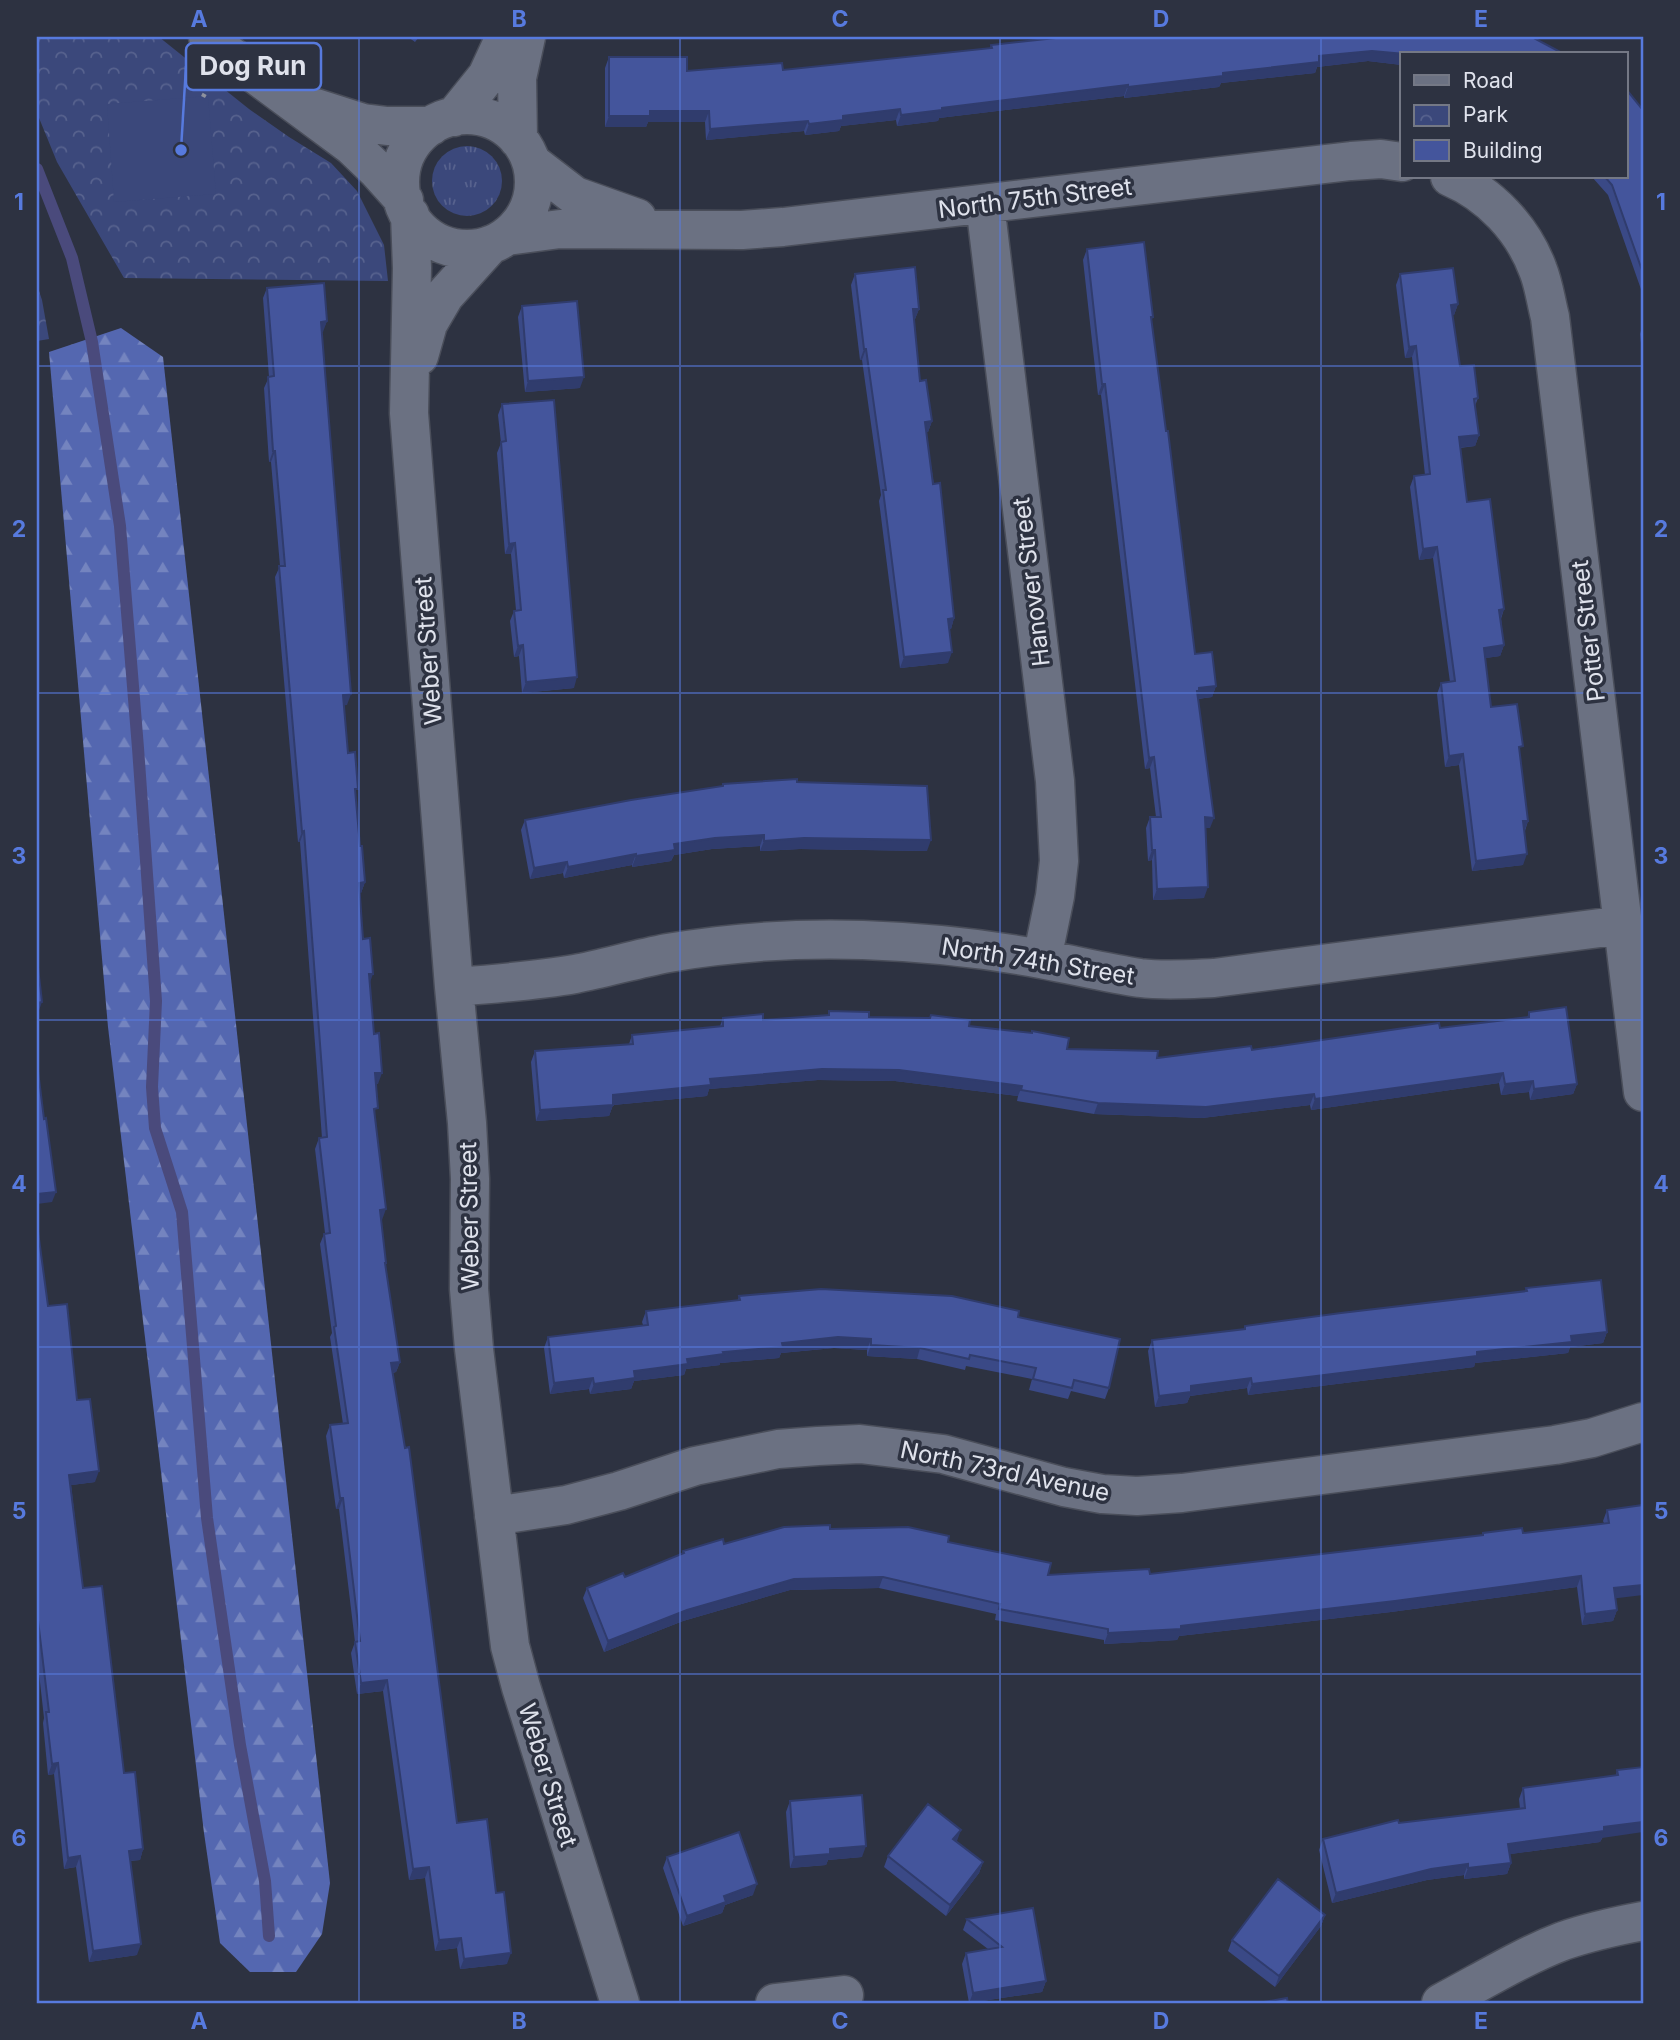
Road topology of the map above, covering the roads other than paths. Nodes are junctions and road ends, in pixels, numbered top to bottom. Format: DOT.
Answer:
graph roads {
  1 [pos="208,37"];
  2 [pos="505,37"];
  3 [pos="526,37"];
  4 [pos="288,98"];
  5 [pos="442,121"];
  6 [pos="525,151"];
  7 [pos="1400,162"];
  8 [pos="1464,185"];
  9 [pos="985,204"];
  10 [pos="407,207"];
  11 [pos="668,228"];
  12 [pos="499,240"];
  13 [pos="409,413"];
  14 [pos="1623,925"];
  15 [pos="1042,959"];
  16 [pos="454,987"];
  17 [pos="1643,1092"];
  18 [pos="1643,1422"];
  19 [pos="494,1516"];
  20 [pos="1643,1921"];
  21 [pos="844,1995"];
  22 [pos="620,2003"];
  23 [pos="775,2003"];
  24 [pos="1441,2003"];
  1 -- 4 [label="street"];
  2 -- 5 [label="street"];
  3 -- 6 [label="street"];
  4 -- 5 [label="street"];
  4 -- 10 [label="street"];
  5 -- 6 [label="street"];
  5 -- 10 [label="street"];
  6 -- 11 [label="street, North 75th Street"];
  6 -- 12 [label="street"];
  7 -- 9 [label="street, North 75th Street"];
  8 -- 14 [label="street, Potter Street"];
  9 -- 11 [label="street, North 75th Street"];
  9 -- 15 [label="street, Hanover Street"];
  10 -- 12 [label="street"];
  10 -- 13 [label="street, Weber Street"];
  11 -- 12 [label="street, North 75th Street"];
  12 -- 13 [label="street, Weber Street"];
  13 -- 16 [label="street, Weber Street"];
  14 -- 15 [label="street, North 74th Street"];
  14 -- 17 [label="street, Potter Street"];
  15 -- 16 [label="street, North 74th Street"];
  16 -- 19 [label="street, Weber Street"];
  18 -- 19 [label="street, North 73rd Avenue"];
  19 -- 22 [label="street, Weber Street"];
  20 -- 24 [label="street"];
  21 -- 23 [label="street"];
}
